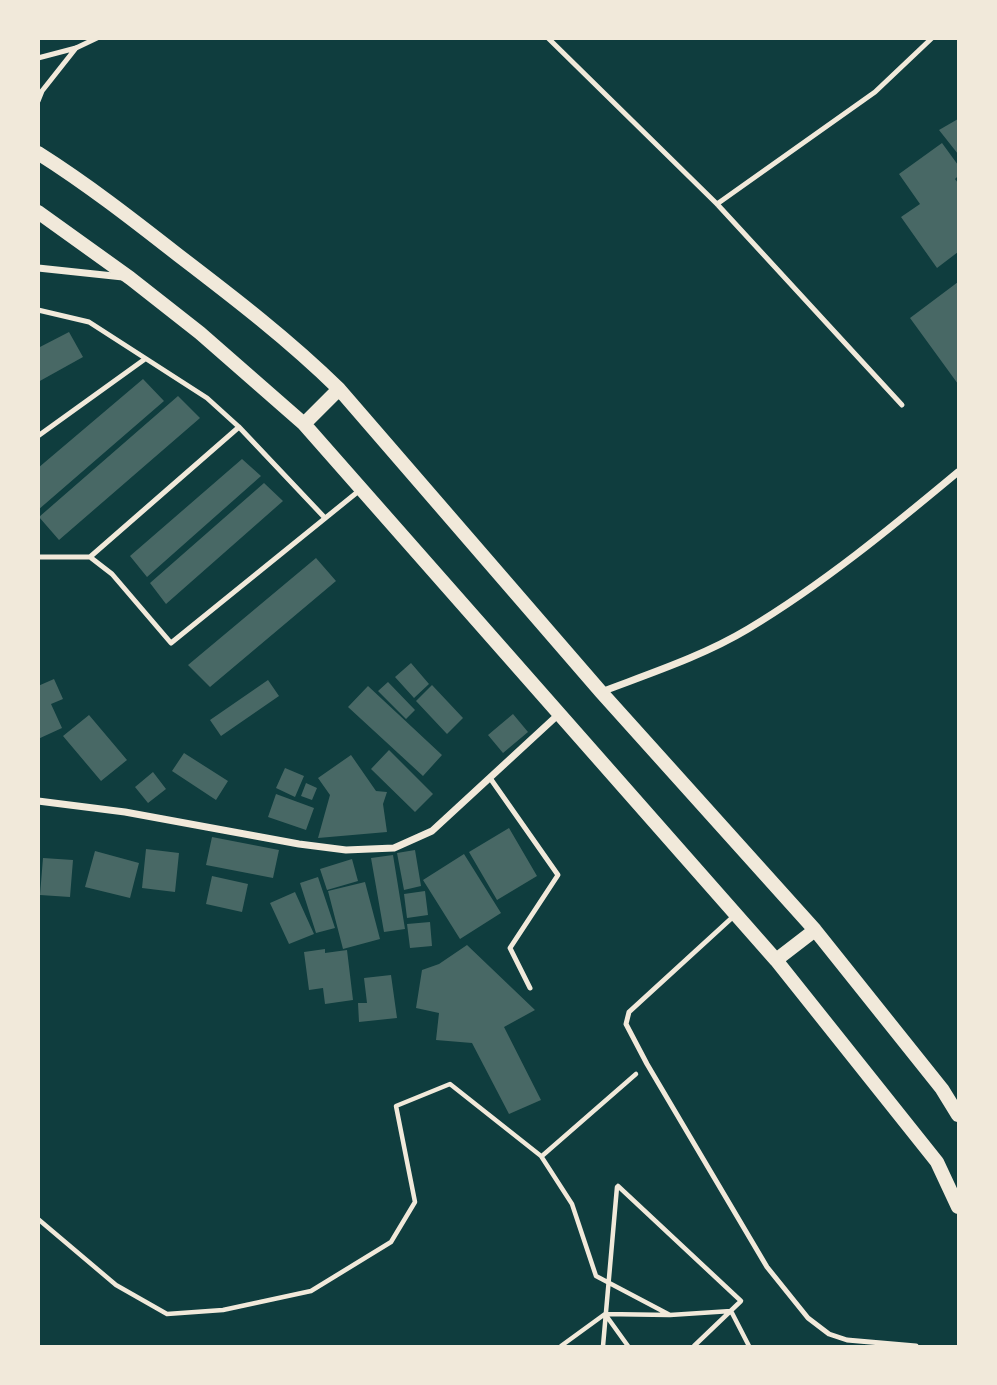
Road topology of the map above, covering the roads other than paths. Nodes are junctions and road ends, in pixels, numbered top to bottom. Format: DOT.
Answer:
graph roads {
  1 [pos="97,38"];
  2 [pos="548,38"];
  3 [pos="932,38"];
  4 [pos="76,48"];
  5 [pos="38,58"];
  6 [pos="38,101"];
  7 [pos="38,153"];
  8 [pos="717,204"];
  9 [pos="38,212"];
  10 [pos="38,268"];
  11 [pos="131,278"];
  12 [pos="38,310"];
  13 [pos="145,359"];
  14 [pos="339,389"];
  15 [pos="902,405"];
  16 [pos="304,424"];
  17 [pos="239,427"];
  18 [pos="38,436"];
  19 [pos="958,472"];
  20 [pos="362,489"];
  21 [pos="325,518"];
  22 [pos="90,557"];
  23 [pos="38,558"];
  24 [pos="601,692"];
  25 [pos="560,713"];
  26 [pos="491,778"];
  27 [pos="38,801"];
  28 [pos="736,914"];
  29 [pos="815,930"];
  30 [pos="776,960"];
  31 [pos="530,988"];
  32 [pos="958,1115"];
  33 [pos="958,1207"];
  34 [pos="916,1346"];
  1 -- 4 [label="lane"];
  2 -- 8 [label="lane"];
  3 -- 8 [label="lane"];
  4 -- 5 [label="lane"];
  4 -- 6 [label="lane"];
  7 -- 14 [label="main road"];
  8 -- 15 [label="lane"];
  9 -- 11 [label="main road"];
  10 -- 11 [label="street"];
  11 -- 16 [label="main road"];
  12 -- 13 [label="lane"];
  13 -- 17 [label="lane"];
  13 -- 18 [label="lane"];
  14 -- 16 [label="main road"];
  14 -- 24 [label="main road"];
  16 -- 20 [label="main road"];
  17 -- 21 [label="lane"];
  17 -- 22 [label="lane"];
  19 -- 24 [label="street"];
  20 -- 21 [label="lane"];
  20 -- 25 [label="main road"];
  21 -- 22 [label="lane"];
  22 -- 23 [label="lane"];
  24 -- 29 [label="main road"];
  25 -- 26 [label="street"];
  25 -- 28 [label="main road"];
  26 -- 27 [label="street"];
  26 -- 31 [label="lane"];
  28 -- 30 [label="main road"];
  28 -- 34 [label="lane"];
  29 -- 30 [label="main road"];
  29 -- 32 [label="main road"];
  30 -- 33 [label="main road"];
}
